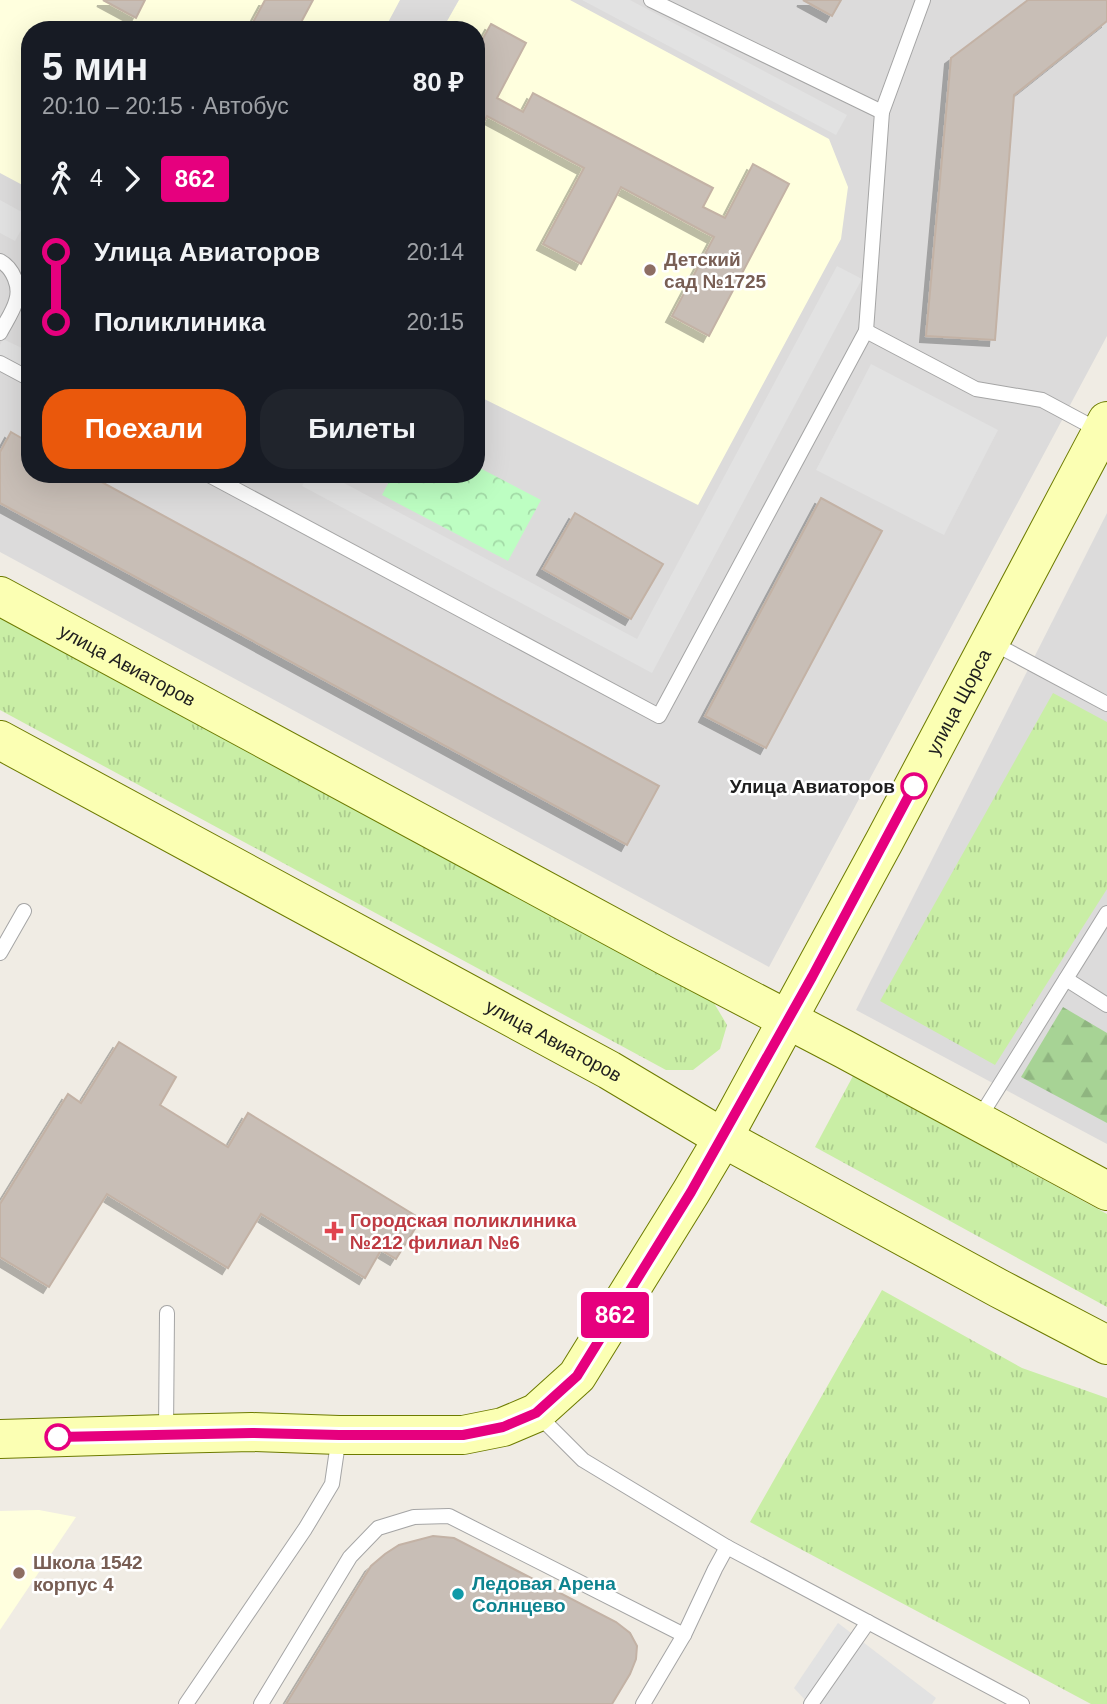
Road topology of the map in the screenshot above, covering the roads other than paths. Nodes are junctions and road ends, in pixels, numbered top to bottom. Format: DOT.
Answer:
graph roads {
  1 [pos="651,0"];
  2 [pos="923,0"];
  3 [pos="881,112"];
  4 [pos="0,261"];
  5 [pos="866,331"];
  6 [pos="0,332"];
  7 [pos="0,363"];
  8 [pos="21,374"];
  9 [pos="1104,427"];
  10 [pos="224,483"];
  11 [pos="0,596"];
  12 [pos="990,642"];
  13 [pos="1107,704"];
  14 [pos="0,740"];
  15 [pos="24,911"];
  16 [pos="1107,913"];
  17 [pos="0,953"];
  18 [pos="1066,979"];
  19 [pos="1107,1005"];
  20 [pos="788,1019"];
  21 [pos="977,1122"];
  22 [pos="723,1138"];
  23 [pos="1107,1191"];
  24 [pos="167,1313"];
  25 [pos="1107,1345"];
  26 [pos="536,1413"];
  27 [pos="166,1434"];
  28 [pos="339,1435"];
  29 [pos="0,1439"];
  30 [pos="727,1547"];
  31 [pos="869,1622"];
  32 [pos="684,1635"];
  33 [pos="187,1704"];
  34 [pos="261,1704"];
  35 [pos="643,1704"];
  36 [pos="811,1704"];
  37 [pos="1023,1704"];
  1 -- 3 [label="lane"];
  2 -- 3 [label="lane"];
  3 -- 5 [label="lane"];
  4 -- 6 [label="lane"];
  5 -- 9 [label="lane"];
  5 -- 10 [label="lane"];
  7 -- 8 [label="lane"];
  9 -- 12 [label="street, улица Щорса"];
  11 -- 20 [label="street, улица Авиаторов"];
  12 -- 13 [label="lane"];
  12 -- 20 [label="street, улица Щорса"];
  14 -- 22 [label="street, улица Авиаторов"];
  15 -- 17 [label="lane"];
  16 -- 18 [label="lane"];
  18 -- 19 [label="lane"];
  18 -- 21 [label="lane"];
  20 -- 21 [label="street, улица Авиаторов"];
  20 -- 22 [label="street, улица Щорса"];
  21 -- 23 [label="street, улица Авиаторов"];
  22 -- 25 [label="street, улица Авиаторов"];
  22 -- 26 [label="street, улица Щорса"];
  24 -- 27 [label="lane"];
  26 -- 28 [label="street, улица Щорса"];
  26 -- 30 [label="lane"];
  27 -- 28 [label="street, улица Щорса"];
  27 -- 29 [label="street, улица Щорса"];
  28 -- 33 [label="lane"];
  30 -- 31 [label="lane"];
  30 -- 32 [label="lane"];
  31 -- 36 [label="lane"];
  31 -- 37 [label="lane"];
  32 -- 34 [label="lane"];
  32 -- 35 [label="lane"];
}
